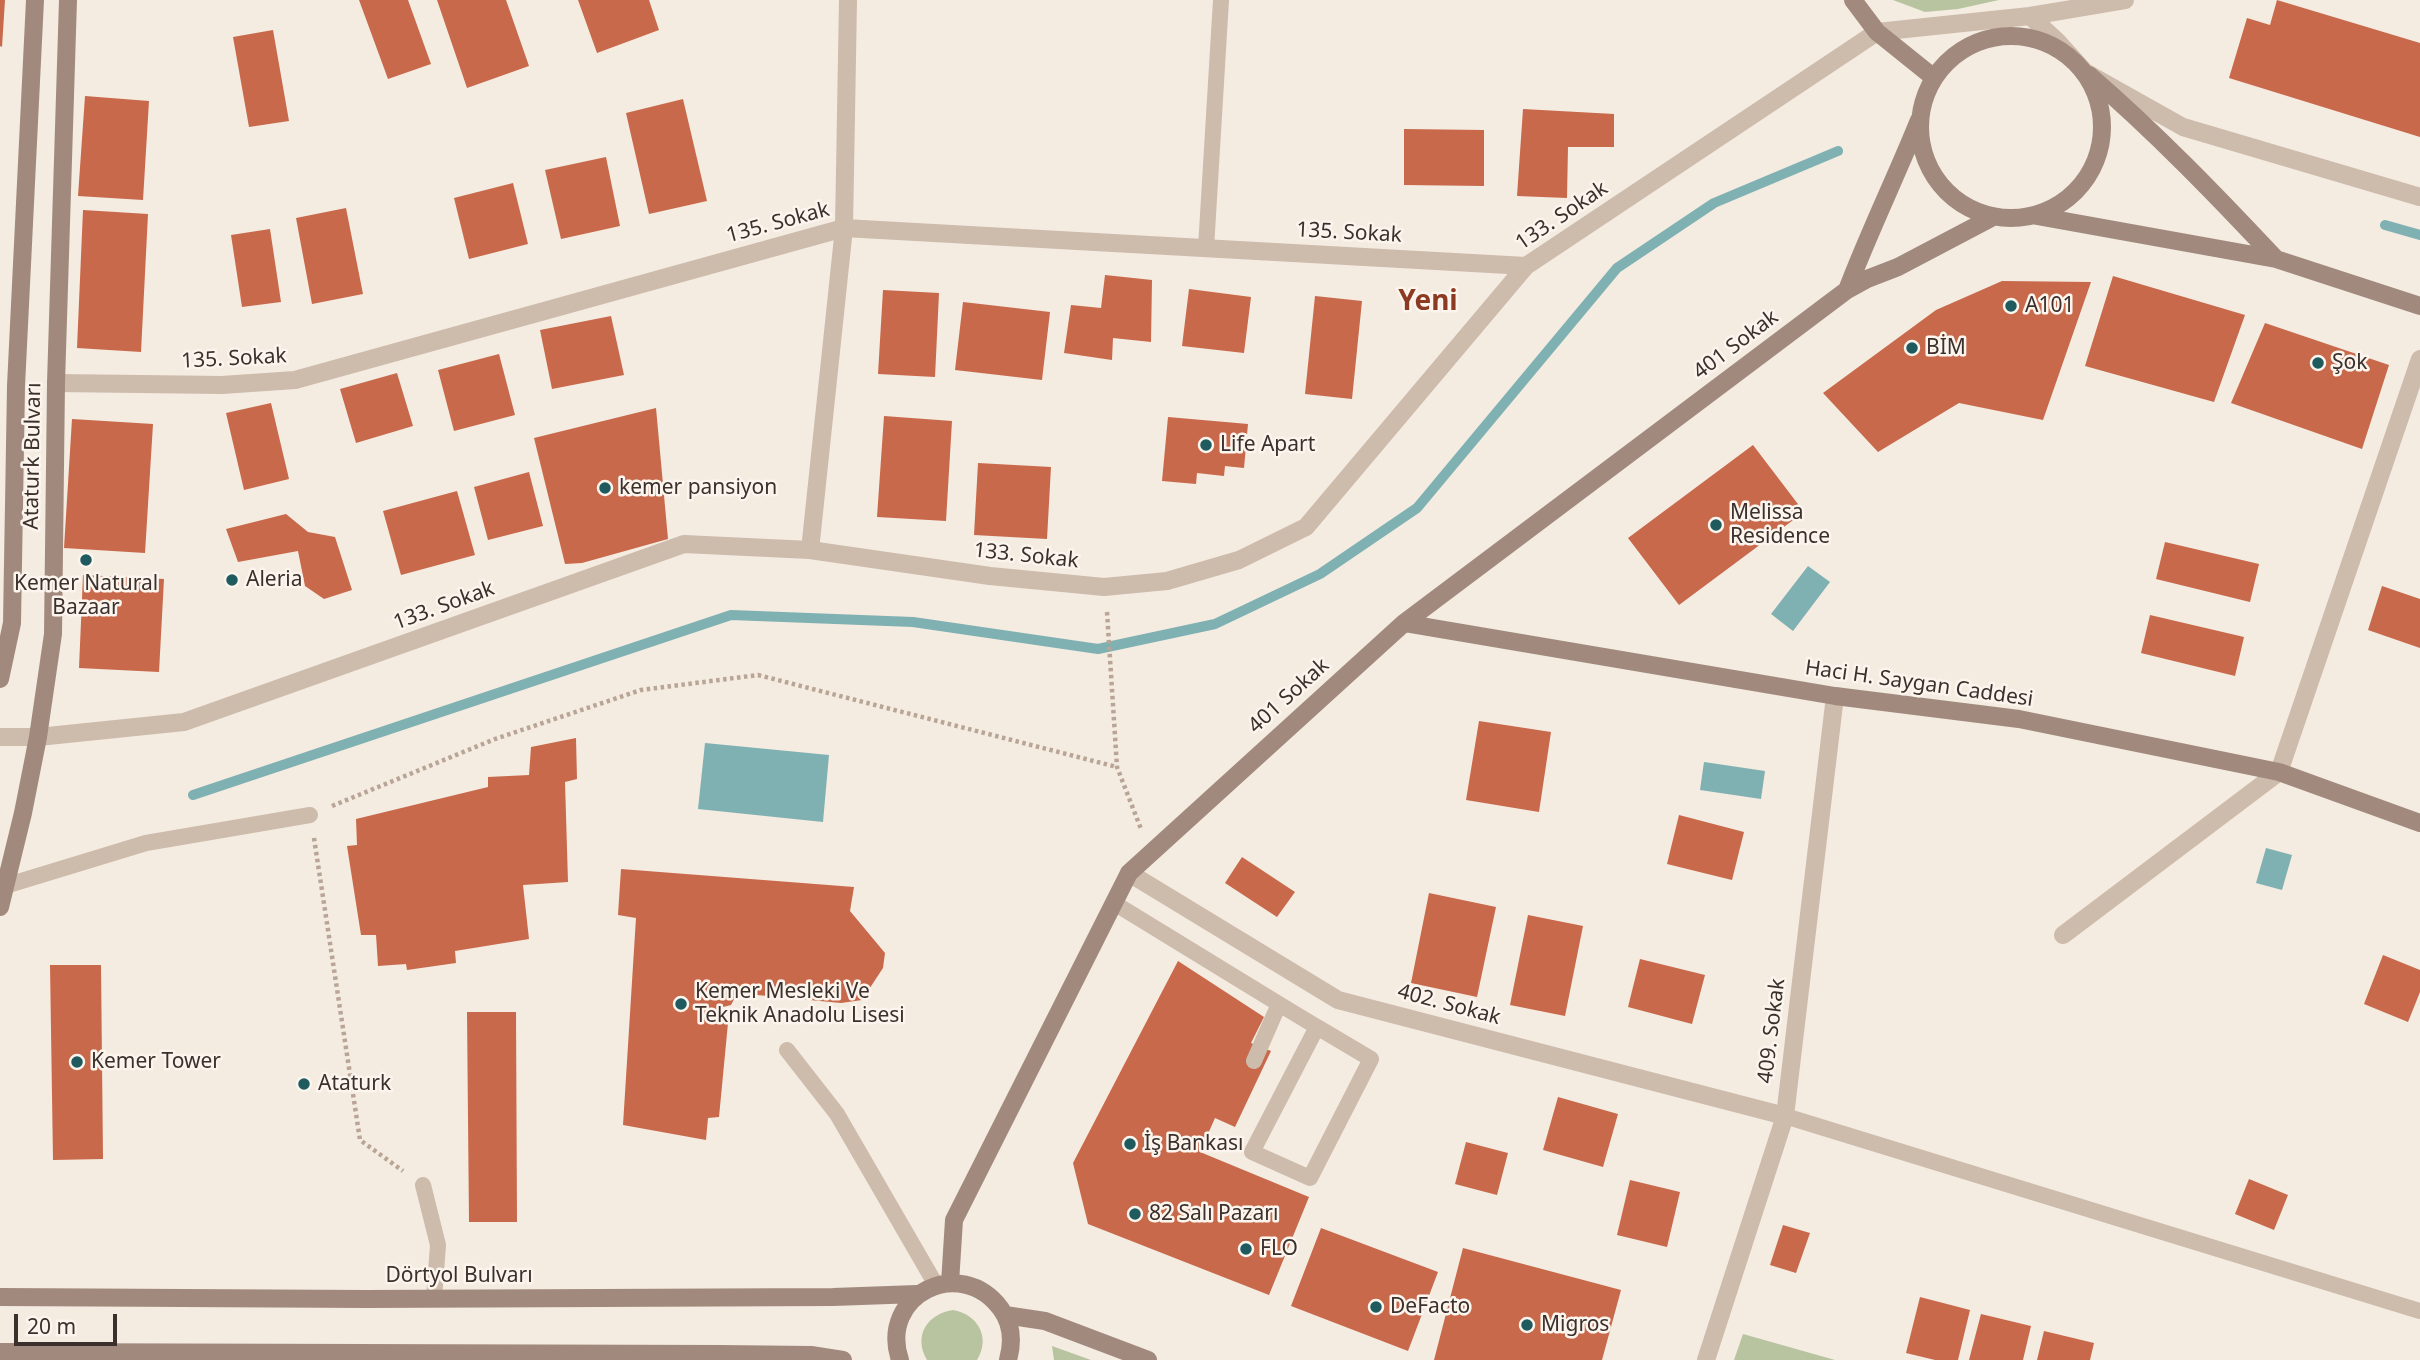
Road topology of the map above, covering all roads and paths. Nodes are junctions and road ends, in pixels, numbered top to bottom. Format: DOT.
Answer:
graph roads {
  1 [pos="35,0"];
  2 [pos="68,0"];
  3 [pos="848,0"];
  4 [pos="1221,0"];
  5 [pos="1853,0"];
  6 [pos="2125,0"];
  7 [pos="2030,16"];
  8 [pos="1877,32"];
  9 [pos="2085,72"];
  10 [pos="1933,78"];
  11 [pos="1919,120"];
  12 [pos="2420,197"];
  13 [pos="2037,216"];
  14 [pos="1993,217"];
  15 [pos="844,228"];
  16 [pos="1206,248"];
  17 [pos="2276,259"];
  18 [pos="1526,266"];
  19 [pos="1847,289"];
  20 [pos="2420,306"];
  21 [pos="2420,359"];
  22 [pos="56,383"];
  23 [pos="8,386"];
  24 [pos="810,550"];
  25 [pos="1107,617"];
  26 [pos="1404,623"];
  27 [pos="0,678"];
  28 [pos="1835,696"];
  29 [pos="0,737"];
  30 [pos="38,737"];
  31 [pos="1116,767"];
  32 [pos="2279,772"];
  33 [pos="310,815"];
  34 [pos="2420,823"];
  35 [pos="1150,855"];
  36 [pos="1129,873"];
  37 [pos="5,886"];
  38 [pos="1114,903"];
  39 [pos="0,907"];
  40 [pos="2063,934"];
  41 [pos="1279,1004"];
  42 [pos="1317,1027"];
  43 [pos="787,1050"];
  44 [pos="1254,1061"];
  45 [pos="1785,1116"];
  46 [pos="424,1185"];
  47 [pos="943,1284"];
  48 [pos="917,1294"];
  49 [pos="0,1297"];
  50 [pos="433,1299"];
  51 [pos="2420,1311"];
  52 [pos="1005,1315"];
  53 [pos="0,1352"];
  54 [pos="359,1355"];
  55 [pos="843,1360"];
  56 [pos="900,1360"];
  57 [pos="1007,1360"];
  58 [pos="1148,1360"];
  59 [pos="1706,1360"];
  1 -- 23 [label="main road, Ataturk Bulvarı"];
  2 -- 22 [label="main road, Ataturk Bulvarı"];
  3 -- 15 [label="street"];
  4 -- 16 [label="lane"];
  5 -- 8 [label="main road"];
  6 -- 7 [label="street"];
  7 -- 8 [label="street"];
  7 -- 9 [label="street"];
  8 -- 10 [label="main road"];
  8 -- 18 [label="street, 133. Sokak"];
  9 -- 10 [label="main road"];
  9 -- 12 [label="street"];
  9 -- 13 [label="main road"];
  9 -- 17 [label="main road"];
  10 -- 11 [label="main road"];
  11 -- 14 [label="main road"];
  11 -- 19 [label="main road"];
  13 -- 14 [label="main road"];
  13 -- 17 [label="main road"];
  14 -- 19 [label="main road, 401 Sokak"];
  15 -- 16 [label="street, 135. Sokak"];
  15 -- 22 [label="street, 135. Sokak"];
  15 -- 24 [label="street"];
  16 -- 18 [label="street, 135. Sokak"];
  17 -- 20 [label="main road"];
  18 -- 24 [label="street, 133. Sokak"];
  19 -- 26 [label="main road, 401 Sokak"];
  21 -- 32 [label="street"];
  22 -- 30 [label="main road, Ataturk Bulvarı"];
  23 -- 27 [label="main road, Ataturk Bulvarı"];
  24 -- 30 [label="street, 133. Sokak"];
  25 -- 31 [label="path"];
  26 -- 28 [label="main road, Haci H. Saygan Caddesi"];
  26 -- 35 [label="main road, 401 Sokak"];
  28 -- 32 [label="main road, Haci H. Saygan Caddesi"];
  28 -- 45 [label="street, 409. Sokak"];
  29 -- 30 [label="street, 133. Sokak"];
  30 -- 37 [label="main road, Ataturk Bulvarı"];
  31 -- 33 [label="path"];
  31 -- 35 [label="path"];
  32 -- 34 [label="main road, Haci H. Saygan Caddesi"];
  32 -- 40 [label="street"];
  33 -- 37 [label="lane"];
  33 -- 46 [label="path"];
  35 -- 36 [label="main road, 401 Sokak"];
  36 -- 38 [label="main road, 401 Sokak"];
  36 -- 45 [label="street, 402. Sokak"];
  37 -- 39 [label="main road, Ataturk Bulvarı"];
  38 -- 41 [label="lane"];
  38 -- 47 [label="main road, 401 Sokak"];
  41 -- 42 [label="lane"];
  41 -- 44 [label="lane"];
  42 -- 42 [label="lane"];
  43 -- 47 [label="lane"];
  45 -- 51 [label="lane"];
  45 -- 59 [label="street, 409. Sokak"];
  46 -- 50 [label="lane"];
  47 -- 48 [label="main road"];
  47 -- 52 [label="main road"];
  48 -- 50 [label="main road, Dörtyol Bulvarı"];
  48 -- 56 [label="main road"];
  49 -- 50 [label="main road, Dörtyol Bulvarı"];
  52 -- 57 [label="main road"];
  52 -- 58 [label="main road"];
  53 -- 54 [label="main road"];
  54 -- 55 [label="main road"];
}
